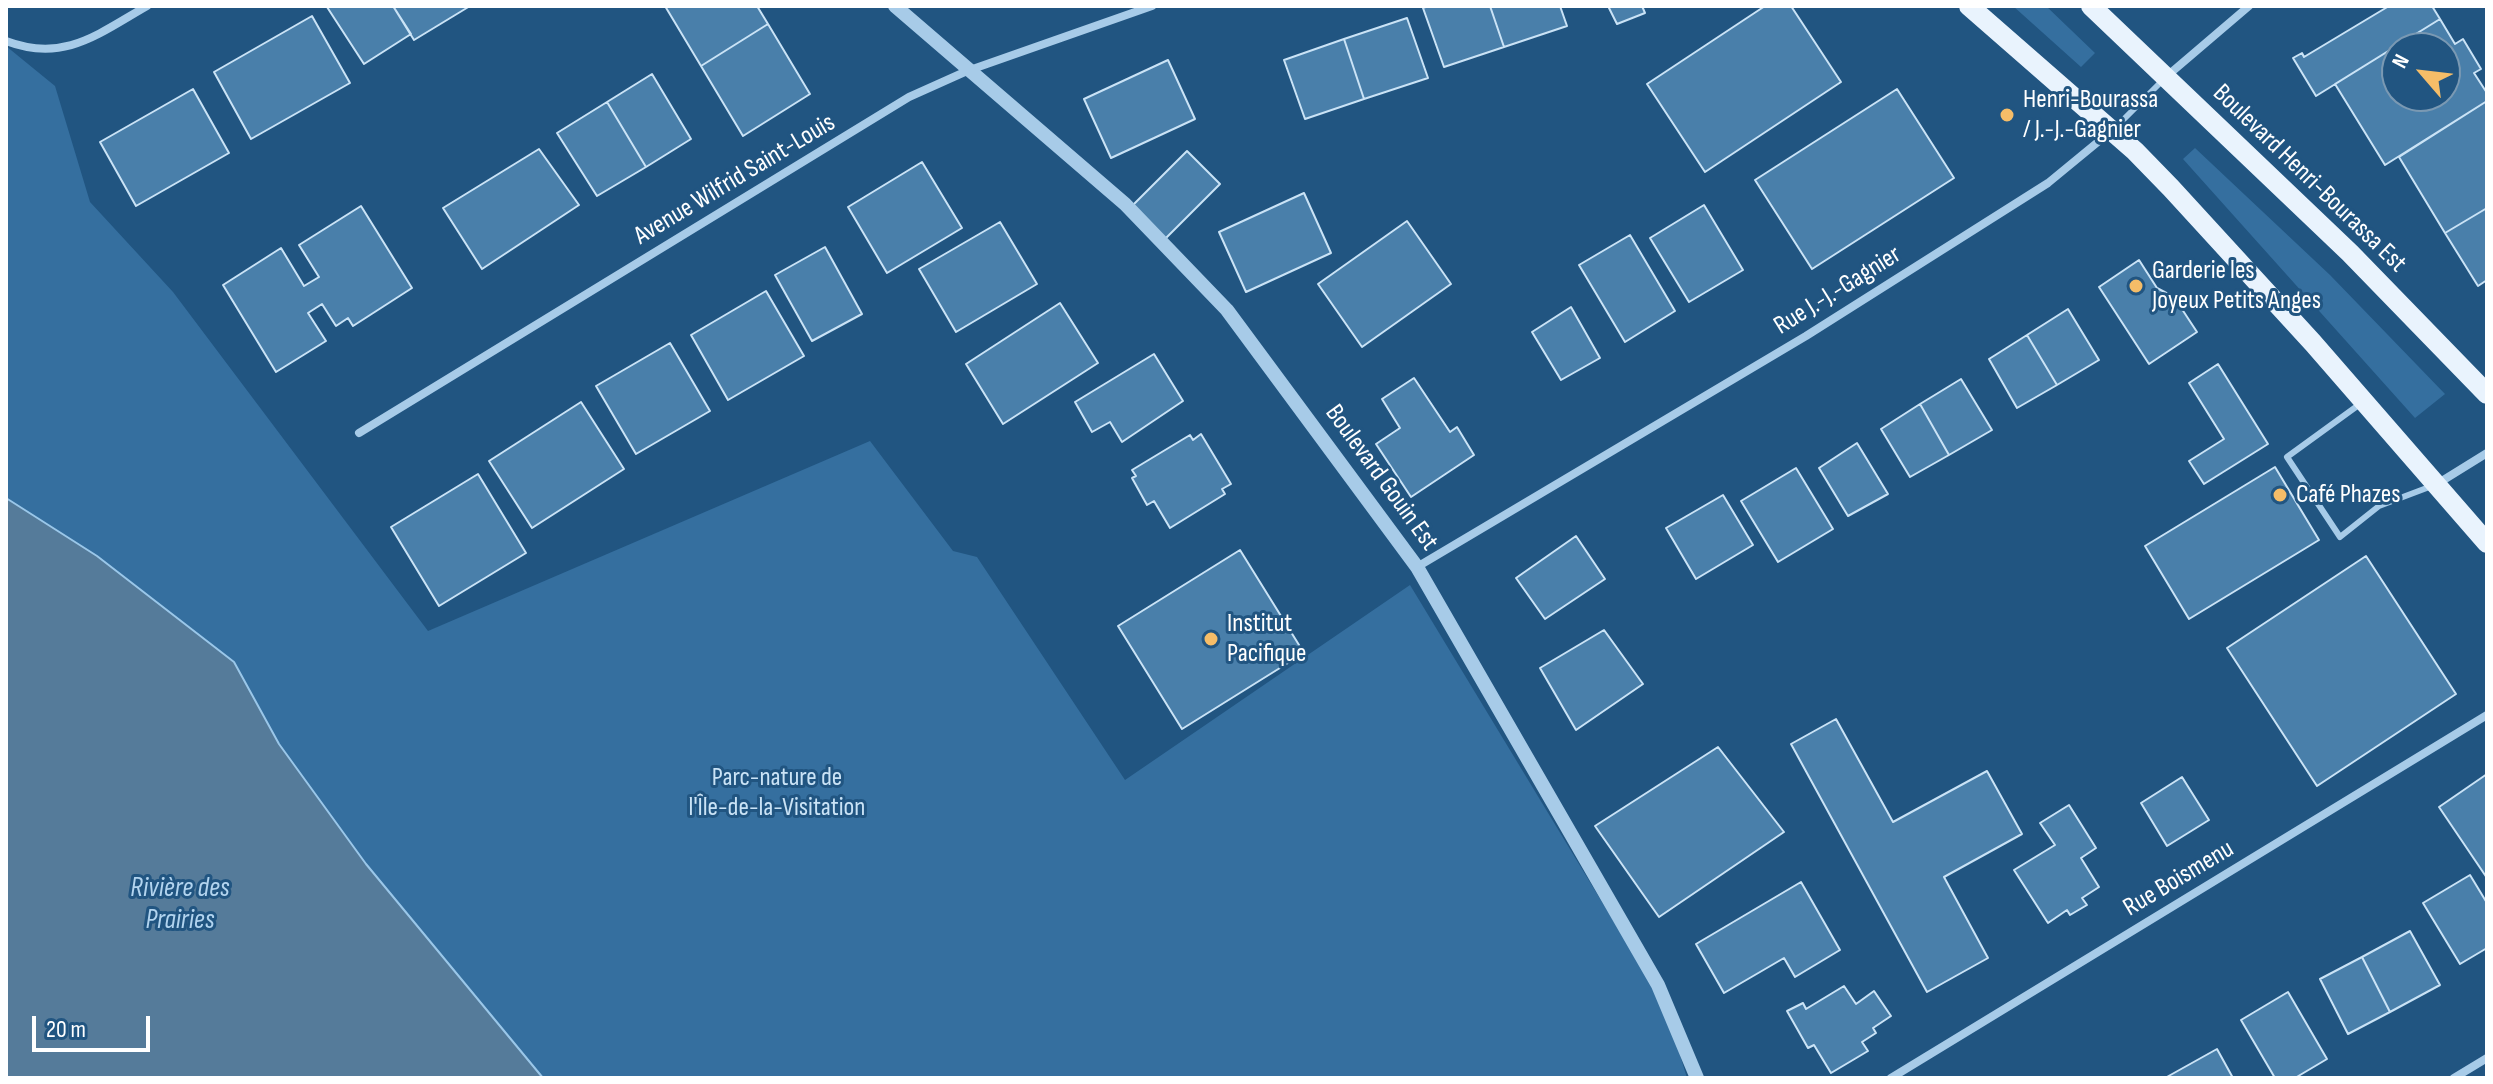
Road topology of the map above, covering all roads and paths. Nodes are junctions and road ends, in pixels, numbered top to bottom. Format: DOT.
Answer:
graph roads {
  1 [pos="147,6"];
  2 [pos="895,6"];
  3 [pos="1152,6"];
  4 [pos="1969,6"];
  5 [pos="2091,6"];
  6 [pos="2249,6"];
  7 [pos="6,41"];
  8 [pos="967,71"];
  9 [pos="2166,77"];
  10 [pos="2111,131"];
  11 [pos="2487,394"];
  12 [pos="2363,401"];
  13 [pos="359,433"];
  14 [pos="2487,453"];
  15 [pos="2437,484"];
  16 [pos="2487,543"];
  17 [pos="1417,567"];
  18 [pos="2487,715"];
  19 [pos="2487,1058"];
  20 [pos="1697,1078"];
  21 [pos="1891,1078"];
  22 [pos="2454,1078"];
  1 -- 7 [label="street"];
  2 -- 8 [label="street, Boulevard Gouin Est"];
  3 -- 8 [label="street, Avenue Wilfrid Saint-Louis"];
  4 -- 10 [label="main road"];
  5 -- 9 [label="main road, Boulevard Henri-Bourassa Est"];
  6 -- 9 [label="street, Rue J.-J.-Gagnier"];
  8 -- 13 [label="street, Avenue Wilfrid Saint-Louis"];
  8 -- 17 [label="street, Boulevard Gouin Est"];
  9 -- 10 [label="lane, Rue J.-J.-Gagnier"];
  9 -- 11 [label="main road, Boulevard Henri-Bourassa Est"];
  10 -- 12 [label="main road"];
  10 -- 17 [label="street, Rue J.-J.-Gagnier"];
  12 -- 15 [label="main road"];
  12 -- 15 [label="lane"];
  14 -- 15 [label="street"];
  15 -- 16 [label="main road"];
  17 -- 20 [label="street, Boulevard Gouin Est"];
  18 -- 21 [label="street, Rue Boismenu"];
  19 -- 22 [label="street"];
}
